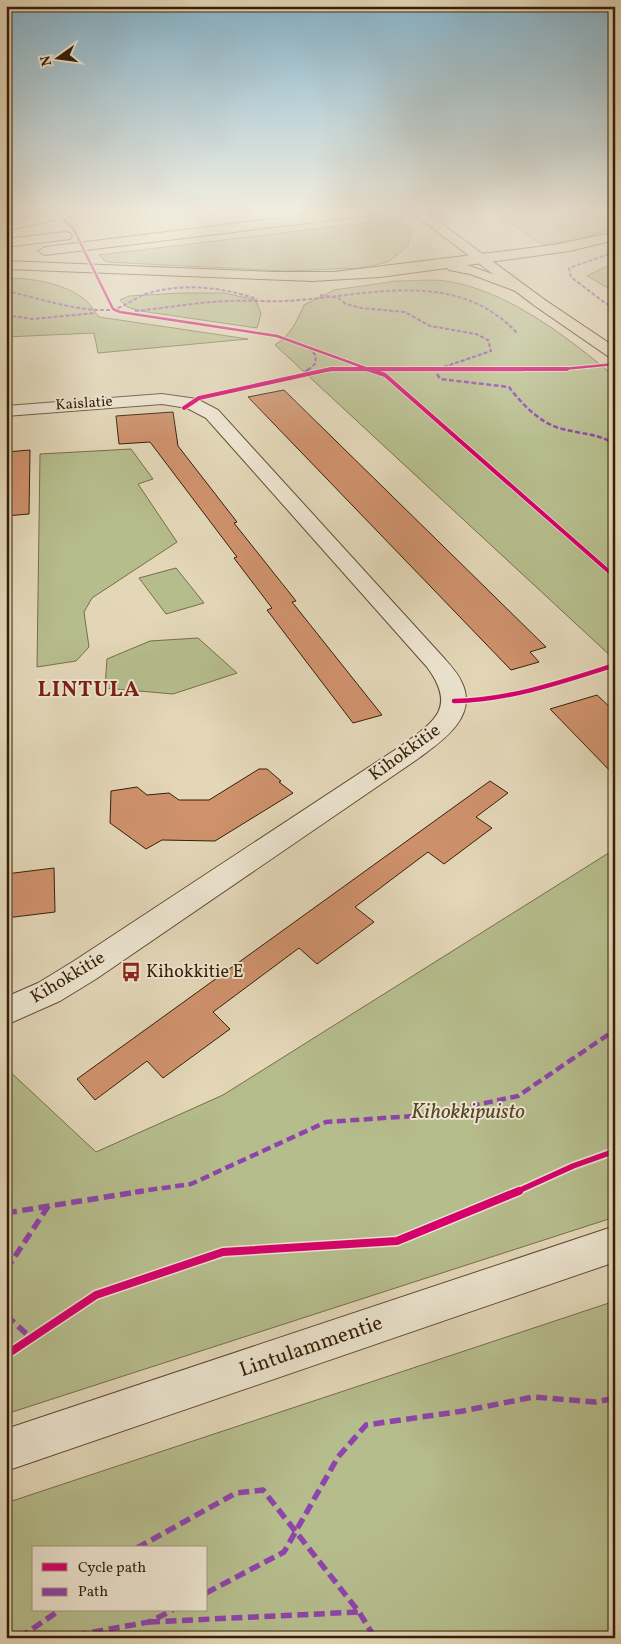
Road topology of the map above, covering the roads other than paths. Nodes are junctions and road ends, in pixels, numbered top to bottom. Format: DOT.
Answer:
graph roads {
  1 [pos="526,287"];
  2 [pos="615,345"];
  3 [pos="615,354"];
  4 [pos="162,399"];
  5 [pos="6,411"];
  6 [pos="6,1012"];
  7 [pos="615,1244"];
  8 [pos="6,1450"];
  1 -- 2 [label="main road"];
  1 -- 3 [label="main road"];
  4 -- 5 [label="street, Kaislatie"];
  4 -- 6 [label="street, Kihokkitie"];
  7 -- 8 [label="street, Lintulammentie"];
}
